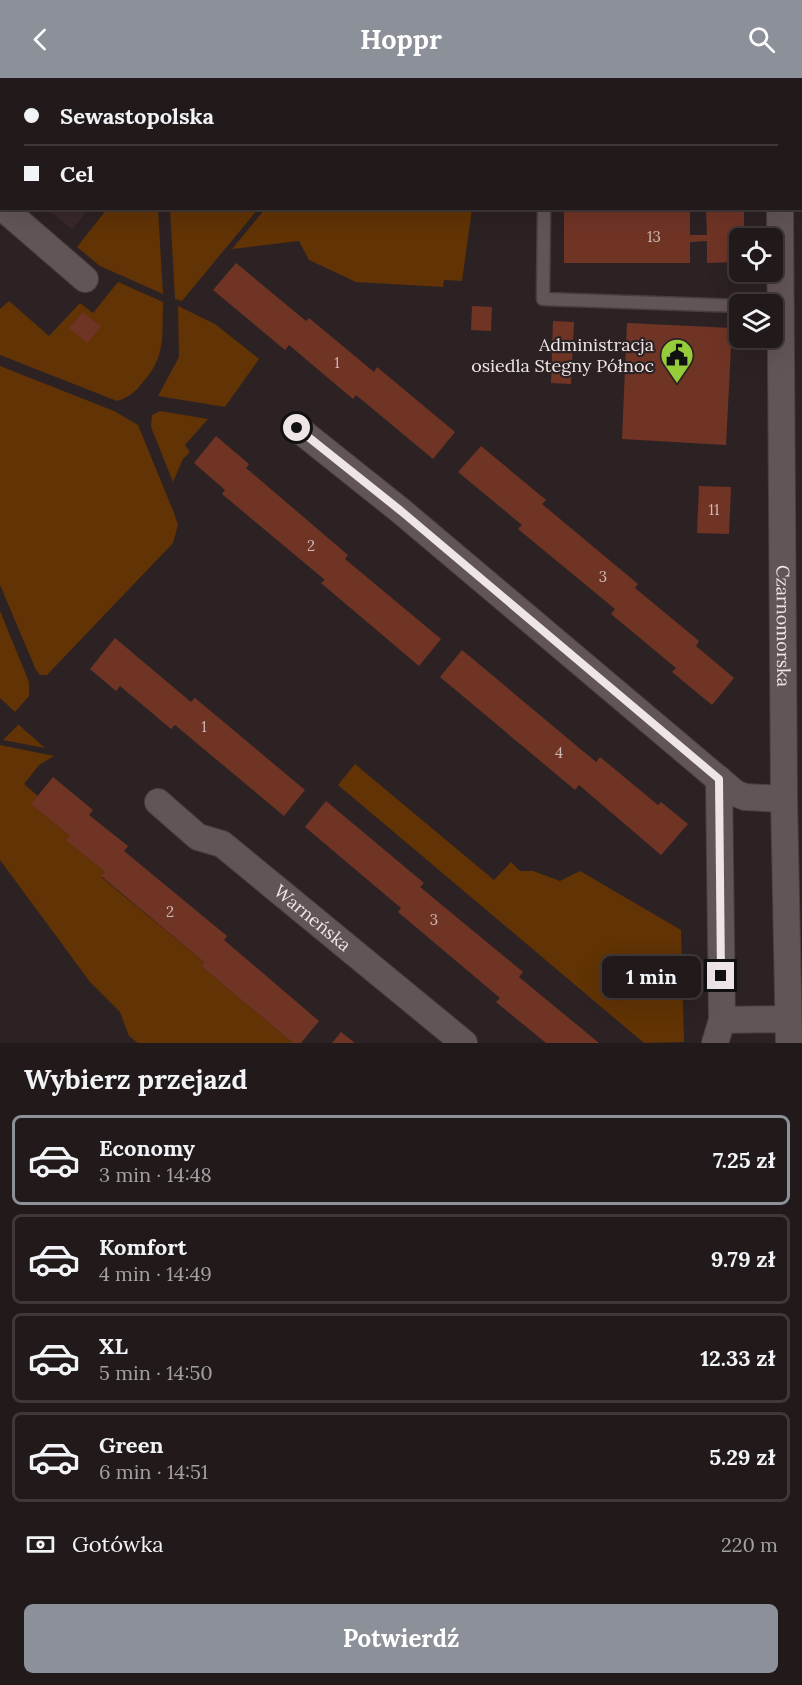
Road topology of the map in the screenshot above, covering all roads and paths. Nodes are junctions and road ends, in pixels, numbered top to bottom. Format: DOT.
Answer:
graph roads {
  1 [pos="4,210"];
  2 [pos="544,210"];
  3 [pos="780,210"];
  4 [pos="85,279"];
  5 [pos="777,294"];
  6 [pos="729,306"];
  7 [pos="778,348"];
  8 [pos="297,428"];
  9 [pos="719,779"];
  10 [pos="784,799"];
  11 [pos="158,802"];
  12 [pos="789,1031"];
  13 [pos="718,1032"];
  14 [pos="464,1043"];
  1 -- 4 [label="street"];
  2 -- 6 [label="lane"];
  3 -- 5 [label="street, Czarnomorska"];
  7 -- 10 [label="street, Czarnomorska"];
  8 -- 9 [label="street"];
  9 -- 10 [label="street"];
  9 -- 13 [label="street"];
  10 -- 12 [label="street, Czarnomorska"];
  11 -- 14 [label="street, Warneńska"];
  12 -- 13 [label="street"];
}
